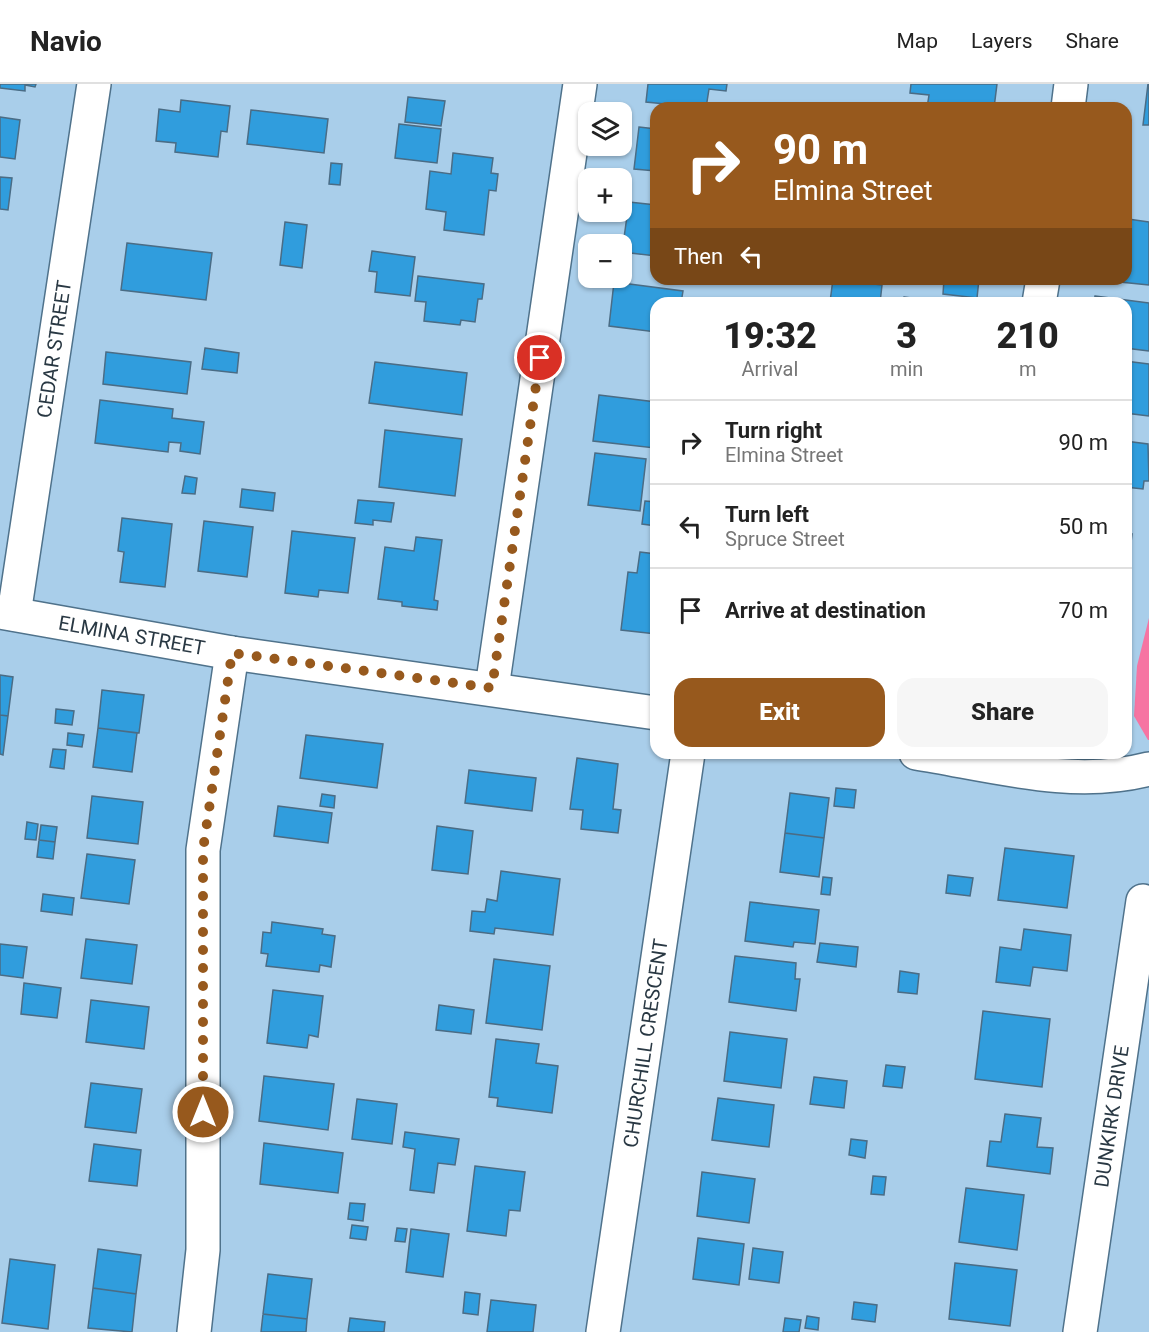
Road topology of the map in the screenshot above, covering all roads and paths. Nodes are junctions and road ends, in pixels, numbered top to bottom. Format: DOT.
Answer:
graph roads {
  1 [pos="94,84"];
  2 [pos="580,84"];
  3 [pos="1071,84"];
  4 [pos="1069,102"];
  5 [pos="7,613"];
  6 [pos="232,653"];
  7 [pos="492,688"];
  8 [pos="650,712"];
  9 [pos="687,759"];
  10 [pos="981,759"];
  11 [pos="1149,769"];
  12 [pos="1143,901"];
  13 [pos="194,1332"];
  14 [pos="603,1332"];
  15 [pos="1080,1332"];
  1 -- 5 [label="street, CEDAR STREET"];
  2 -- 7 [label="street"];
  3 -- 4 [label="street"];
  5 -- 6 [label="street, ELMINA STREET"];
  6 -- 7 [label="street, ELMINA STREET"];
  6 -- 13 [label="street"];
  7 -- 8 [label="street, ELMINA STREET"];
  9 -- 14 [label="street, CHURCHILL CRESCENT"];
  10 -- 11 [label="street"];
  12 -- 15 [label="street, DUNKIRK DRIVE"];
}
